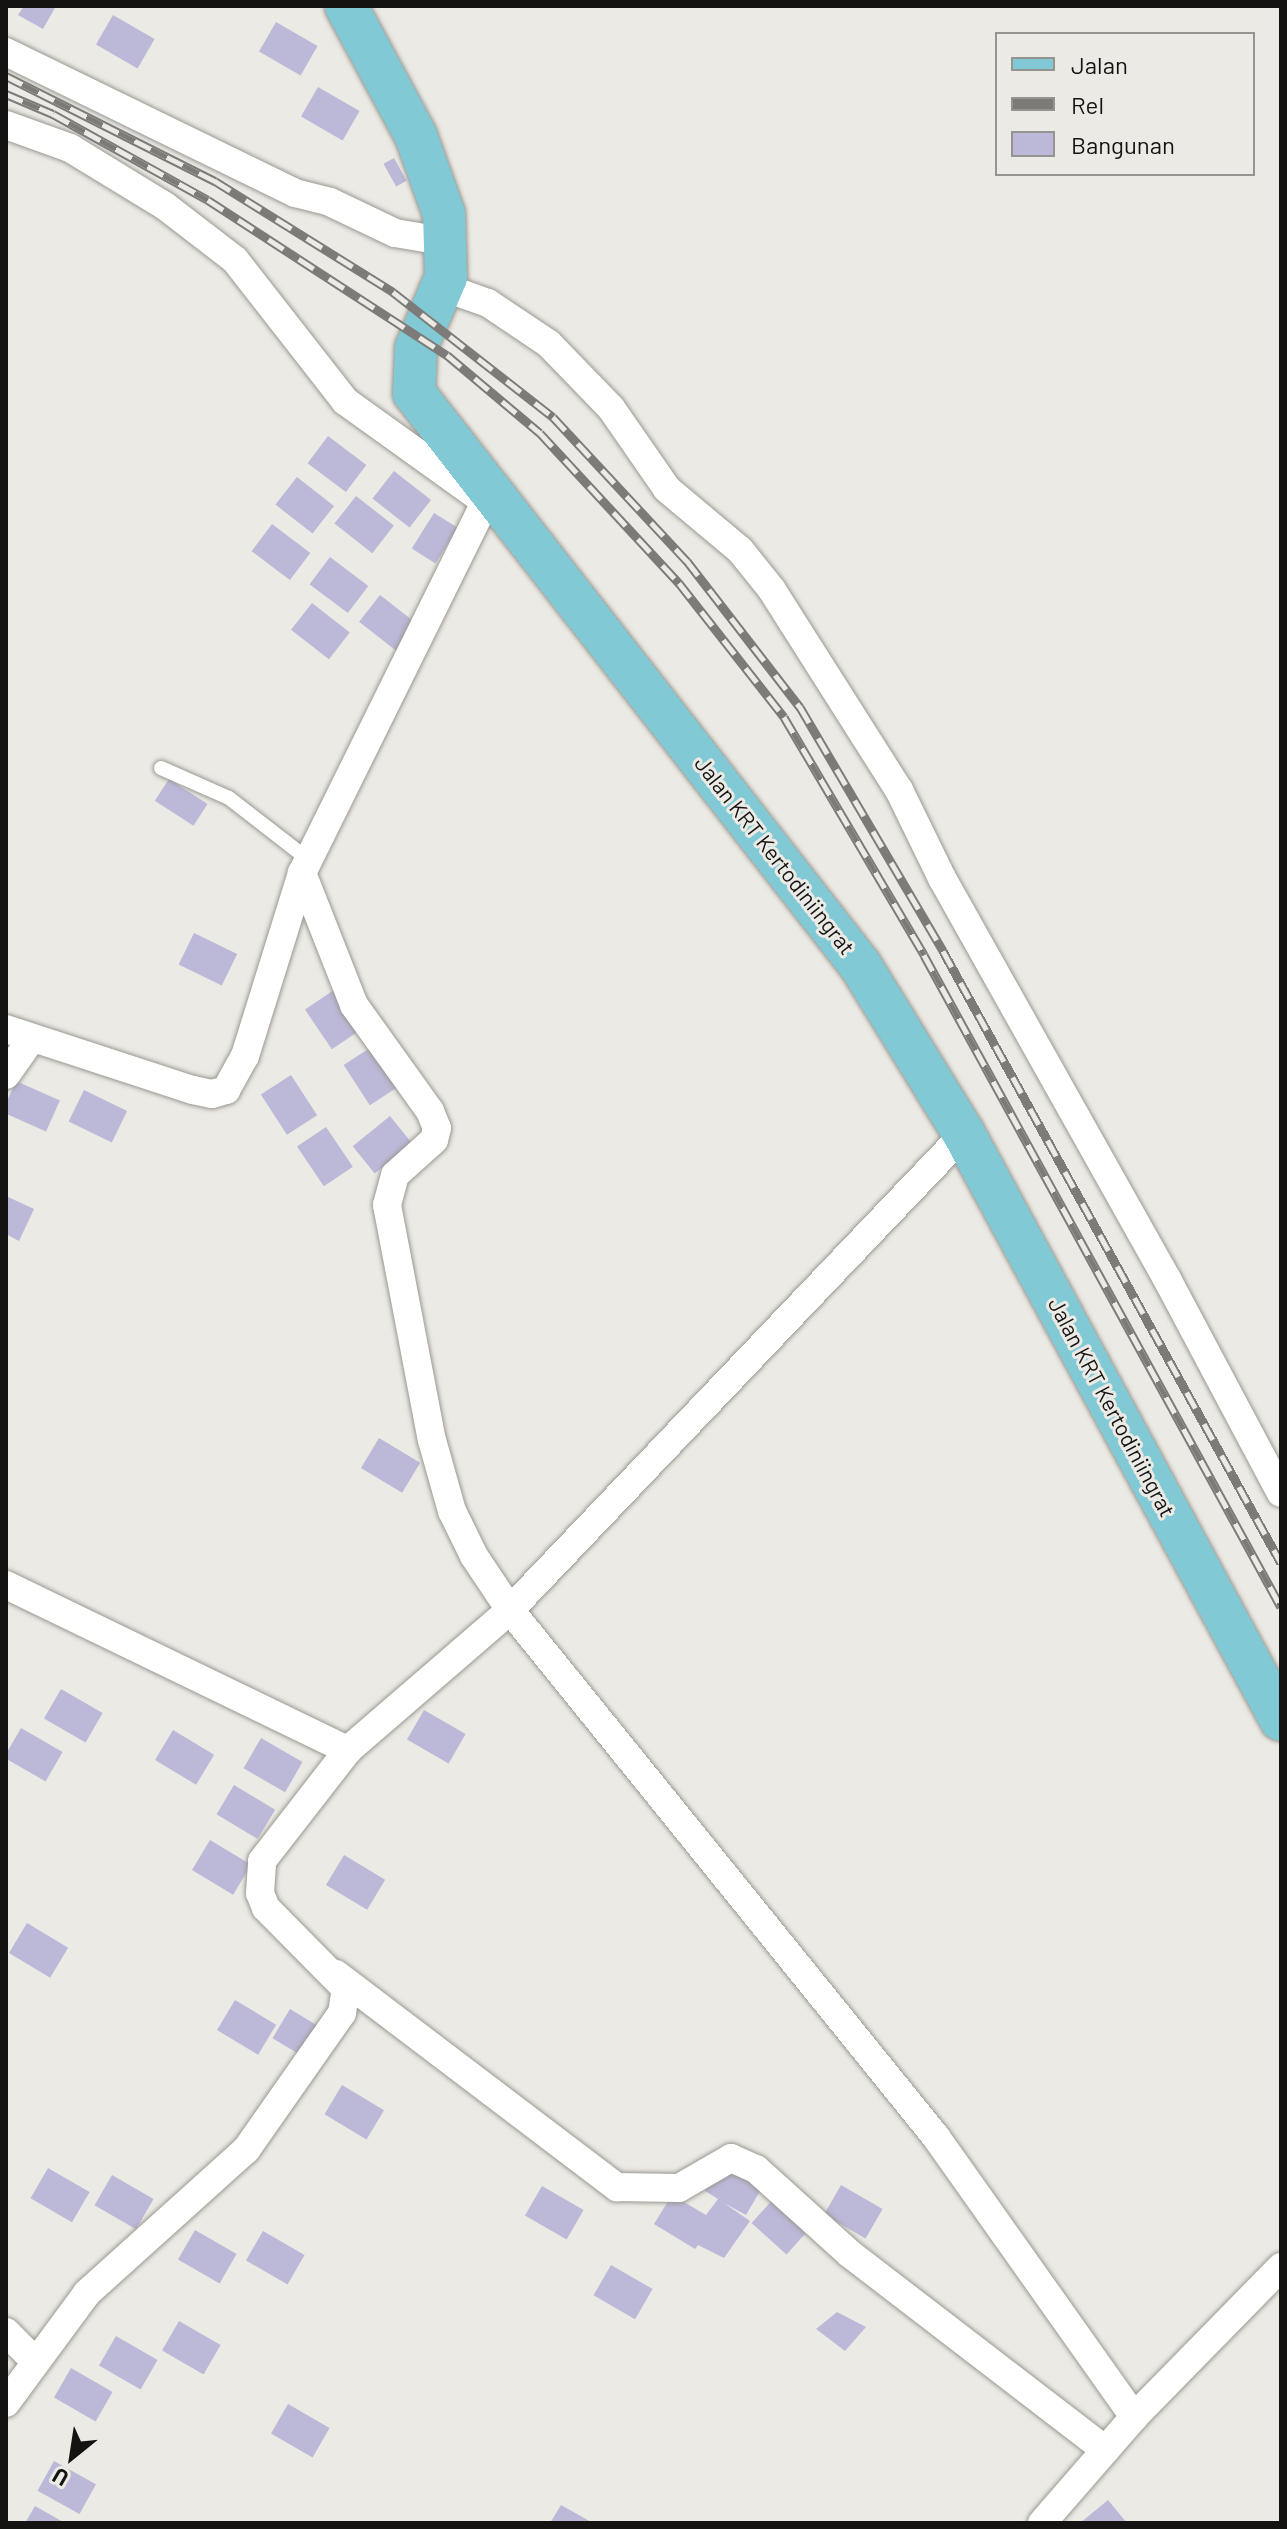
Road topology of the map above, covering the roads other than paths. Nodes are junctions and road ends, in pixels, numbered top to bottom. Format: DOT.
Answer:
graph roads {
  1 [pos="346,6"];
  2 [pos="6,52"];
  3 [pos="6,125"];
  4 [pos="448,242"];
  5 [pos="443,287"];
  6 [pos="488,495"];
  7 [pos="161,768"];
  8 [pos="306,866"];
  9 [pos="18,1035"];
  10 [pos="6,1075"];
  11 [pos="964,1134"];
  12 [pos="1281,1493"];
  13 [pos="6,1585"];
  14 [pos="510,1610"];
  15 [pos="1281,1720"];
  16 [pos="348,1750"];
  17 [pos="334,1972"];
  18 [pos="1281,2267"];
  19 [pos="6,2332"];
  20 [pos="34,2360"];
  21 [pos="6,2403"];
  22 [pos="1134,2417"];
  23 [pos="1105,2450"];
  24 [pos="1042,2523"];
  1 -- 4 [label="main road, Jalan KRT Kertodiniingrat"];
  2 -- 4 [label="street"];
  3 -- 6 [label="street"];
  4 -- 5 [label="main road, Jalan KRT Kertodiniingrat"];
  5 -- 6 [label="main road, Jalan KRT Kertodiniingrat"];
  5 -- 12 [label="street"];
  6 -- 8 [label="street"];
  6 -- 11 [label="main road, Jalan KRT Kertodiniingrat"];
  7 -- 8 [label="lane"];
  8 -- 9 [label="street"];
  8 -- 14 [label="street"];
  9 -- 10 [label="street"];
  11 -- 14 [label="street"];
  11 -- 15 [label="main road, Jalan KRT Kertodiniingrat"];
  13 -- 16 [label="street"];
  14 -- 16 [label="street"];
  14 -- 22 [label="street"];
  16 -- 17 [label="street"];
  17 -- 20 [label="street"];
  17 -- 23 [label="street"];
  18 -- 22 [label="street"];
  19 -- 20 [label="street"];
  20 -- 21 [label="street"];
  22 -- 23 [label="street"];
  23 -- 24 [label="street"];
}
